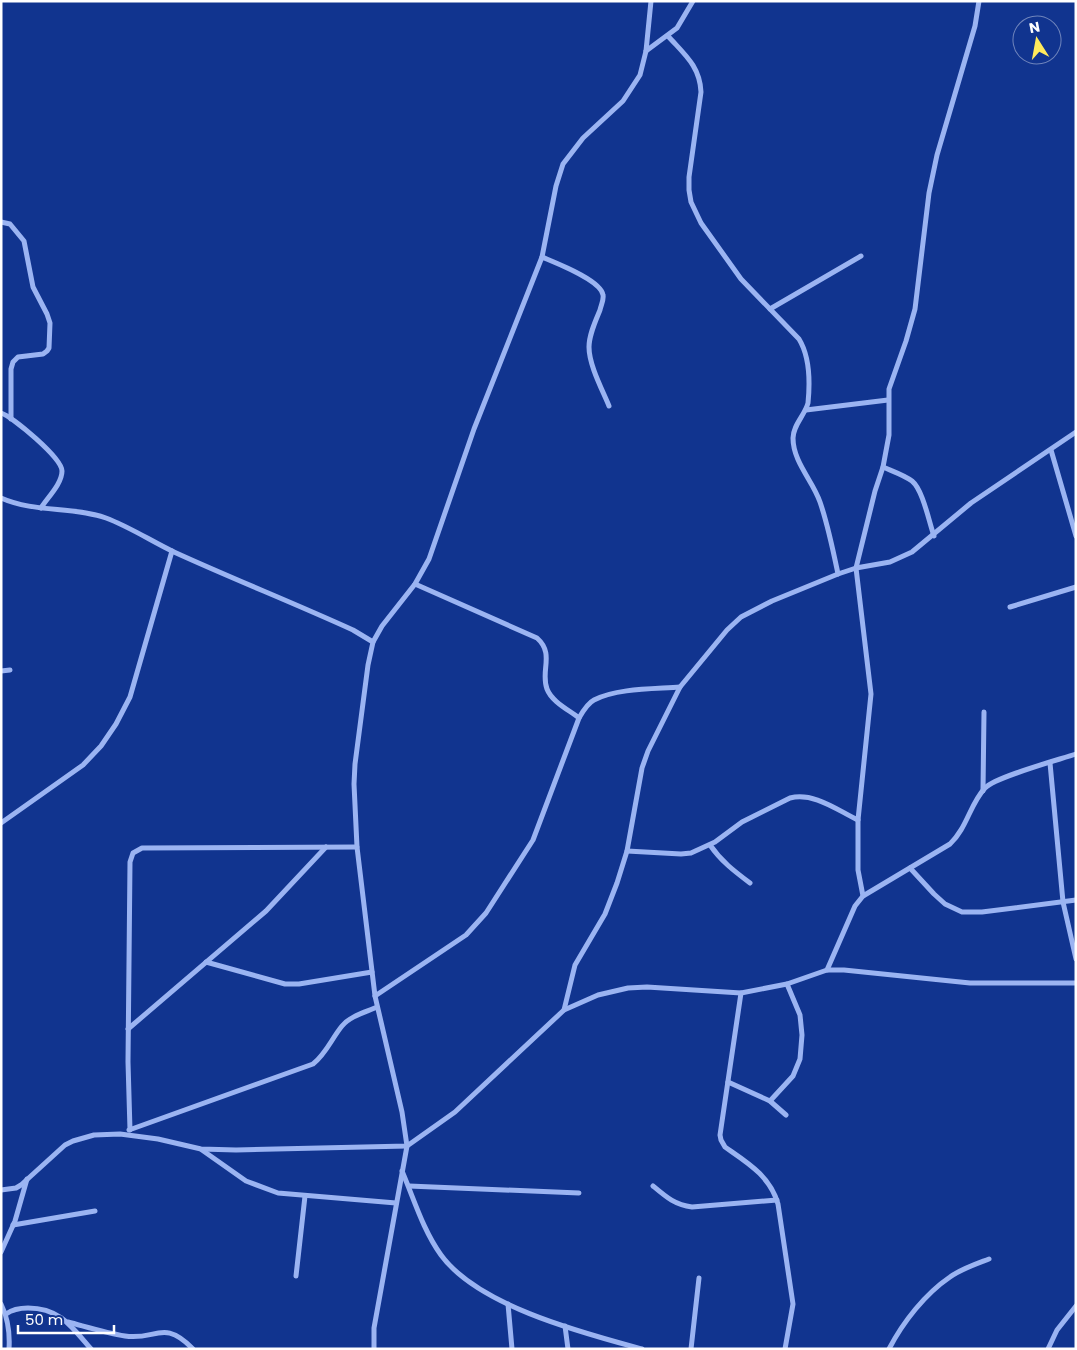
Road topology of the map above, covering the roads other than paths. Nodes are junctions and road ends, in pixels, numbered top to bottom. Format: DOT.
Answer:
graph roads {
  1 [pos="651,1"];
  2 [pos="693,1"];
  3 [pos="979,1"];
  4 [pos="668,36"];
  5 [pos="646,51"];
  6 [pos="1,222"];
  7 [pos="542,256"];
  8 [pos="861,256"];
  9 [pos="770,309"];
  10 [pos="888,400"];
  11 [pos="609,406"];
  12 [pos="806,410"];
  13 [pos="1,413"];
  14 [pos="11,419"];
  15 [pos="1076,432"];
  16 [pos="1051,450"];
  17 [pos="883,467"];
  18 [pos="1,498"];
  19 [pos="41,508"];
  20 [pos="1074,522"];
  21 [pos="934,536"];
  22 [pos="1076,536"];
  23 [pos="172,551"];
  24 [pos="856,568"];
  25 [pos="838,574"];
  26 [pos="415,584"];
  27 [pos="1076,587"];
  28 [pos="1010,606"];
  29 [pos="373,642"];
  30 [pos="10,670"];
  31 [pos="1,671"];
  32 [pos="680,687"];
  33 [pos="984,712"];
  34 [pos="579,718"];
  35 [pos="1076,754"];
  36 [pos="1050,763"];
  37 [pos="982,791"];
  38 [pos="858,820"];
  39 [pos="1,823"];
  40 [pos="710,845"];
  41 [pos="326,847"];
  42 [pos="357,847"];
  43 [pos="627,851"];
  44 [pos="910,868"];
  45 [pos="750,883"];
  46 [pos="863,896"];
  47 [pos="1076,900"];
  48 [pos="1062,902"];
  49 [pos="1076,959"];
  50 [pos="206,962"];
  51 [pos="827,970"];
  52 [pos="372,972"];
  53 [pos="1076,983"];
  54 [pos="787,984"];
  55 [pos="741,993"];
  56 [pos="374,996"];
  57 [pos="377,1007"];
  58 [pos="564,1010"];
  59 [pos="128,1029"];
  60 [pos="728,1082"];
  61 [pos="770,1100"];
  62 [pos="786,1115"];
  63 [pos="130,1130"];
  64 [pos="120,1134"];
  65 [pos="407,1146"];
  66 [pos="201,1149"];
  67 [pos="402,1171"];
  68 [pos="28,1179"];
  69 [pos="408,1186"];
  70 [pos="653,1186"];
  71 [pos="1,1190"];
  72 [pos="579,1193"];
  73 [pos="305,1196"];
  74 [pos="777,1200"];
  75 [pos="396,1202"];
  76 [pos="96,1211"];
  77 [pos="13,1225"];
  78 [pos="1,1252"];
  79 [pos="989,1259"];
  80 [pos="296,1276"];
  81 [pos="699,1278"];
  82 [pos="1,1304"];
  83 [pos="508,1304"];
  84 [pos="1076,1306"];
  85 [pos="6,1314"];
  86 [pos="68,1322"];
  87 [pos="565,1326"];
  88 [pos="9,1349"];
  89 [pos="91,1349"];
  90 [pos="193,1349"];
  91 [pos="374,1349"];
  92 [pos="512,1349"];
  93 [pos="568,1349"];
  94 [pos="642,1349"];
  95 [pos="691,1349"];
  96 [pos="784,1349"];
  97 [pos="889,1349"];
  98 [pos="1048,1349"];
  1 -- 5 [label="street"];
  2 -- 4 [label="street"];
  3 -- 10 [label="street"];
  4 -- 5 [label="street"];
  4 -- 9 [label="street"];
  5 -- 7 [label="street"];
  6 -- 14 [label="street"];
  7 -- 11 [label="street"];
  7 -- 26 [label="street"];
  8 -- 9 [label="street"];
  9 -- 12 [label="street"];
  10 -- 12 [label="street"];
  10 -- 17 [label="street"];
  12 -- 25 [label="street"];
  13 -- 14 [label="street"];
  14 -- 19 [label="street"];
  15 -- 16 [label="street"];
  16 -- 20 [label="street"];
  16 -- 21 [label="street"];
  17 -- 21 [label="street"];
  17 -- 24 [label="street"];
  18 -- 19 [label="street"];
  19 -- 23 [label="street"];
  20 -- 22 [label="street"];
  21 -- 24 [label="street"];
  23 -- 29 [label="street"];
  23 -- 39 [label="street"];
  24 -- 25 [label="street"];
  24 -- 38 [label="street"];
  25 -- 32 [label="street"];
  26 -- 29 [label="street"];
  26 -- 34 [label="street"];
  27 -- 28 [label="street"];
  29 -- 42 [label="street"];
  30 -- 31 [label="street"];
  32 -- 34 [label="street"];
  32 -- 43 [label="street"];
  33 -- 37 [label="street"];
  34 -- 56 [label="street"];
  35 -- 36 [label="street"];
  36 -- 37 [label="street"];
  36 -- 48 [label="street"];
  37 -- 44 [label="street"];
  38 -- 40 [label="street"];
  38 -- 46 [label="street"];
  40 -- 43 [label="street"];
  40 -- 45 [label="street"];
  41 -- 42 [label="street"];
  41 -- 50 [label="street"];
  41 -- 59 [label="street"];
  42 -- 52 [label="street"];
  43 -- 58 [label="street"];
  44 -- 46 [label="street"];
  44 -- 48 [label="street"];
  46 -- 51 [label="street"];
  47 -- 48 [label="street"];
  48 -- 49 [label="street"];
  50 -- 52 [label="street"];
  50 -- 59 [label="street"];
  51 -- 53 [label="street"];
  51 -- 54 [label="street"];
  52 -- 56 [label="street"];
  54 -- 55 [label="street"];
  54 -- 61 [label="street"];
  55 -- 58 [label="street"];
  55 -- 60 [label="street"];
  56 -- 57 [label="street"];
  57 -- 63 [label="street"];
  57 -- 65 [label="street"];
  58 -- 65 [label="street"];
  59 -- 63 [label="street"];
  60 -- 61 [label="street"];
  60 -- 74 [label="street"];
  61 -- 62 [label="street"];
  63 -- 64 [label="street"];
  64 -- 66 [label="street"];
  64 -- 68 [label="street"];
  65 -- 66 [label="street"];
  65 -- 67 [label="street"];
  66 -- 73 [label="street"];
  67 -- 69 [label="street"];
  67 -- 75 [label="street"];
  68 -- 71 [label="street"];
  68 -- 77 [label="street"];
  69 -- 72 [label="street"];
  69 -- 83 [label="street"];
  70 -- 74 [label="street"];
  73 -- 75 [label="street"];
  73 -- 80 [label="street"];
  74 -- 96 [label="street"];
  75 -- 91 [label="street"];
  76 -- 77 [label="street"];
  77 -- 78 [label="street"];
  79 -- 97 [label="street"];
  81 -- 95 [label="street"];
  82 -- 85 [label="street"];
  83 -- 87 [label="street"];
  83 -- 92 [label="street"];
  84 -- 98 [label="street"];
  85 -- 86 [label="street"];
  85 -- 88 [label="street"];
  86 -- 89 [label="street"];
  86 -- 90 [label="street"];
  87 -- 93 [label="street"];
  87 -- 94 [label="street"];
}
